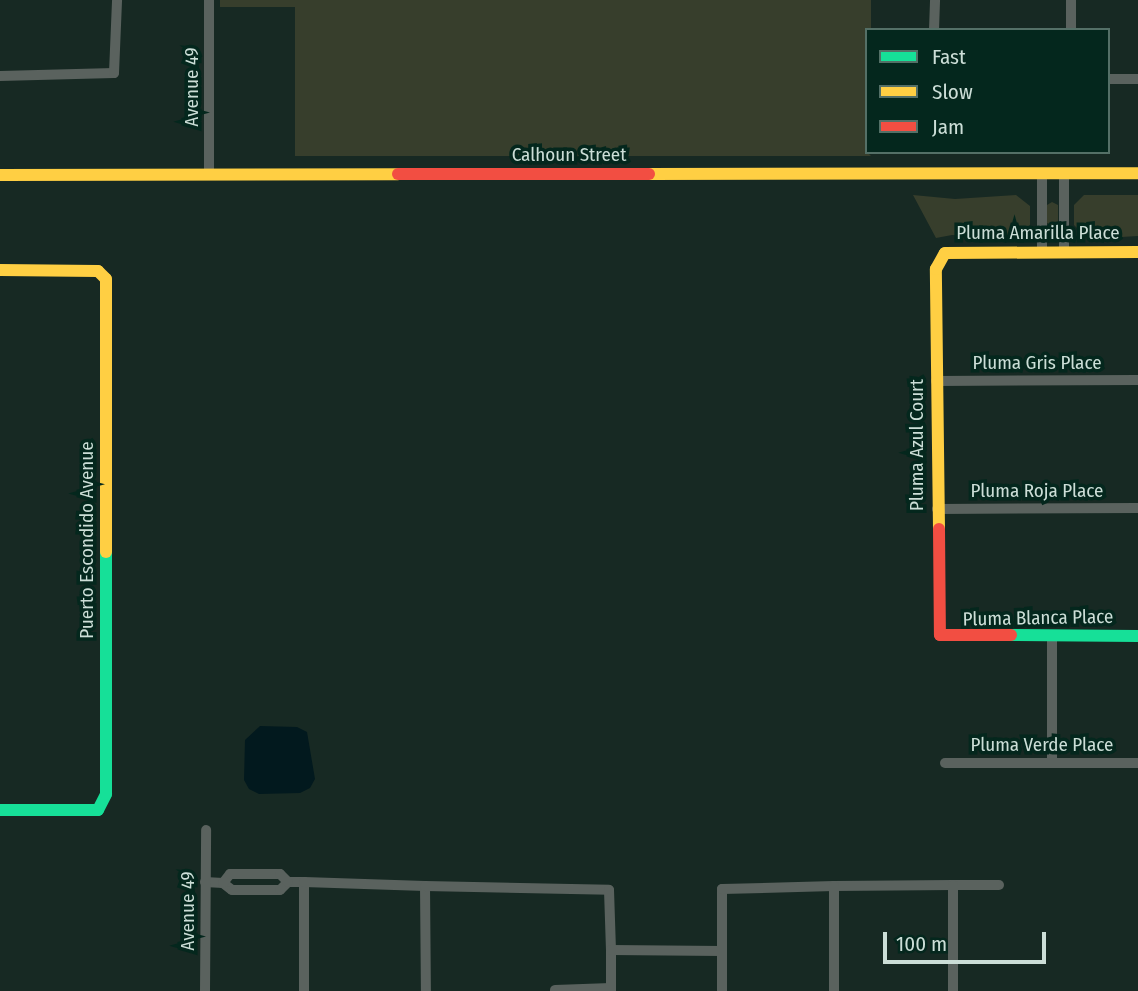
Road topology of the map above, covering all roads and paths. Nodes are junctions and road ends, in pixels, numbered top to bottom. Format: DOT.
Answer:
graph roads {
  1 [pos="117,0"];
  2 [pos="209,0"];
  3 [pos="934,0"];
  4 [pos="1071,0"];
  5 [pos="934,28"];
  6 [pos="1071,28"];
  7 [pos="0,76"];
  8 [pos="1110,79"];
  9 [pos="1138,79"];
  10 [pos="1042,173"];
  11 [pos="1064,173"];
  12 [pos="1138,173"];
  13 [pos="0,175"];
  14 [pos="209,175"];
  15 [pos="1042,252"];
  16 [pos="1064,252"];
  17 [pos="1138,252"];
  18 [pos="939,255"];
  19 [pos="0,270"];
  20 [pos="1138,380"];
  21 [pos="936,381"];
  22 [pos="1138,508"];
  23 [pos="937,509"];
  24 [pos="940,635"];
  25 [pos="1138,636"];
  26 [pos="1052,637"];
  27 [pos="1138,762"];
  28 [pos="945,763"];
  29 [pos="1052,763"];
  30 [pos="0,810"];
  31 [pos="206,830"];
  32 [pos="258,874"];
  33 [pos="205,882"];
  34 [pos="288,882"];
  35 [pos="304,882"];
  36 [pos="223,883"];
  37 [pos="953,885"];
  38 [pos="999,885"];
  39 [pos="834,886"];
  40 [pos="425,887"];
  41 [pos="258,890"];
  42 [pos="611,950"];
  43 [pos="722,951"];
  44 [pos="555,990"];
  45 [pos="611,990"];
  46 [pos="205,991"];
  47 [pos="304,991"];
  48 [pos="426,991"];
  49 [pos="722,991"];
  50 [pos="834,991"];
  51 [pos="953,991"];
  1 -- 7 [label="street"];
  2 -- 14 [label="street, Avenue 49"];
  3 -- 5 [label="street"];
  4 -- 6 [label="street"];
  8 -- 9 [label="street"];
  10 -- 11 [label="street, Calhoun Street"];
  10 -- 14 [label="street, Calhoun Street"];
  10 -- 15 [label="street"];
  11 -- 12 [label="street, Calhoun Street"];
  11 -- 16 [label="street"];
  13 -- 14 [label="street, Calhoun Street"];
  15 -- 16 [label="street, Pluma Amarilla Place"];
  15 -- 18 [label="street, Pluma Amarilla Place"];
  16 -- 17 [label="street, Pluma Amarilla Place"];
  18 -- 21 [label="street, Pluma Azul Court"];
  19 -- 30 [label="street, Puerto Escondido Avenue"];
  20 -- 21 [label="street, Pluma Gris Place"];
  21 -- 23 [label="street, Pluma Azul Court"];
  22 -- 23 [label="street, Pluma Roja Place"];
  23 -- 24 [label="street, Pluma Azul Court"];
  24 -- 26 [label="street, Pluma Blanca Place"];
  25 -- 26 [label="street, Pluma Blanca Place"];
  26 -- 29 [label="street"];
  27 -- 29 [label="street, Pluma Verde Place"];
  28 -- 29 [label="street, Pluma Verde Place"];
  31 -- 33 [label="street, Avenue 49"];
  32 -- 34 [label="street"];
  32 -- 36 [label="street"];
  32 -- 41 [label="street"];
  33 -- 36 [label="street"];
  33 -- 46 [label="street, Avenue 49"];
  34 -- 35 [label="street"];
  34 -- 41 [label="street"];
  35 -- 40 [label="street"];
  35 -- 47 [label="street"];
  36 -- 41 [label="street"];
  37 -- 38 [label="street"];
  37 -- 39 [label="street"];
  37 -- 51 [label="street"];
  39 -- 43 [label="street"];
  39 -- 50 [label="street"];
  40 -- 42 [label="street"];
  40 -- 48 [label="street"];
  42 -- 43 [label="street"];
  42 -- 45 [label="street"];
  43 -- 49 [label="street"];
  44 -- 45 [label="street"];
}
